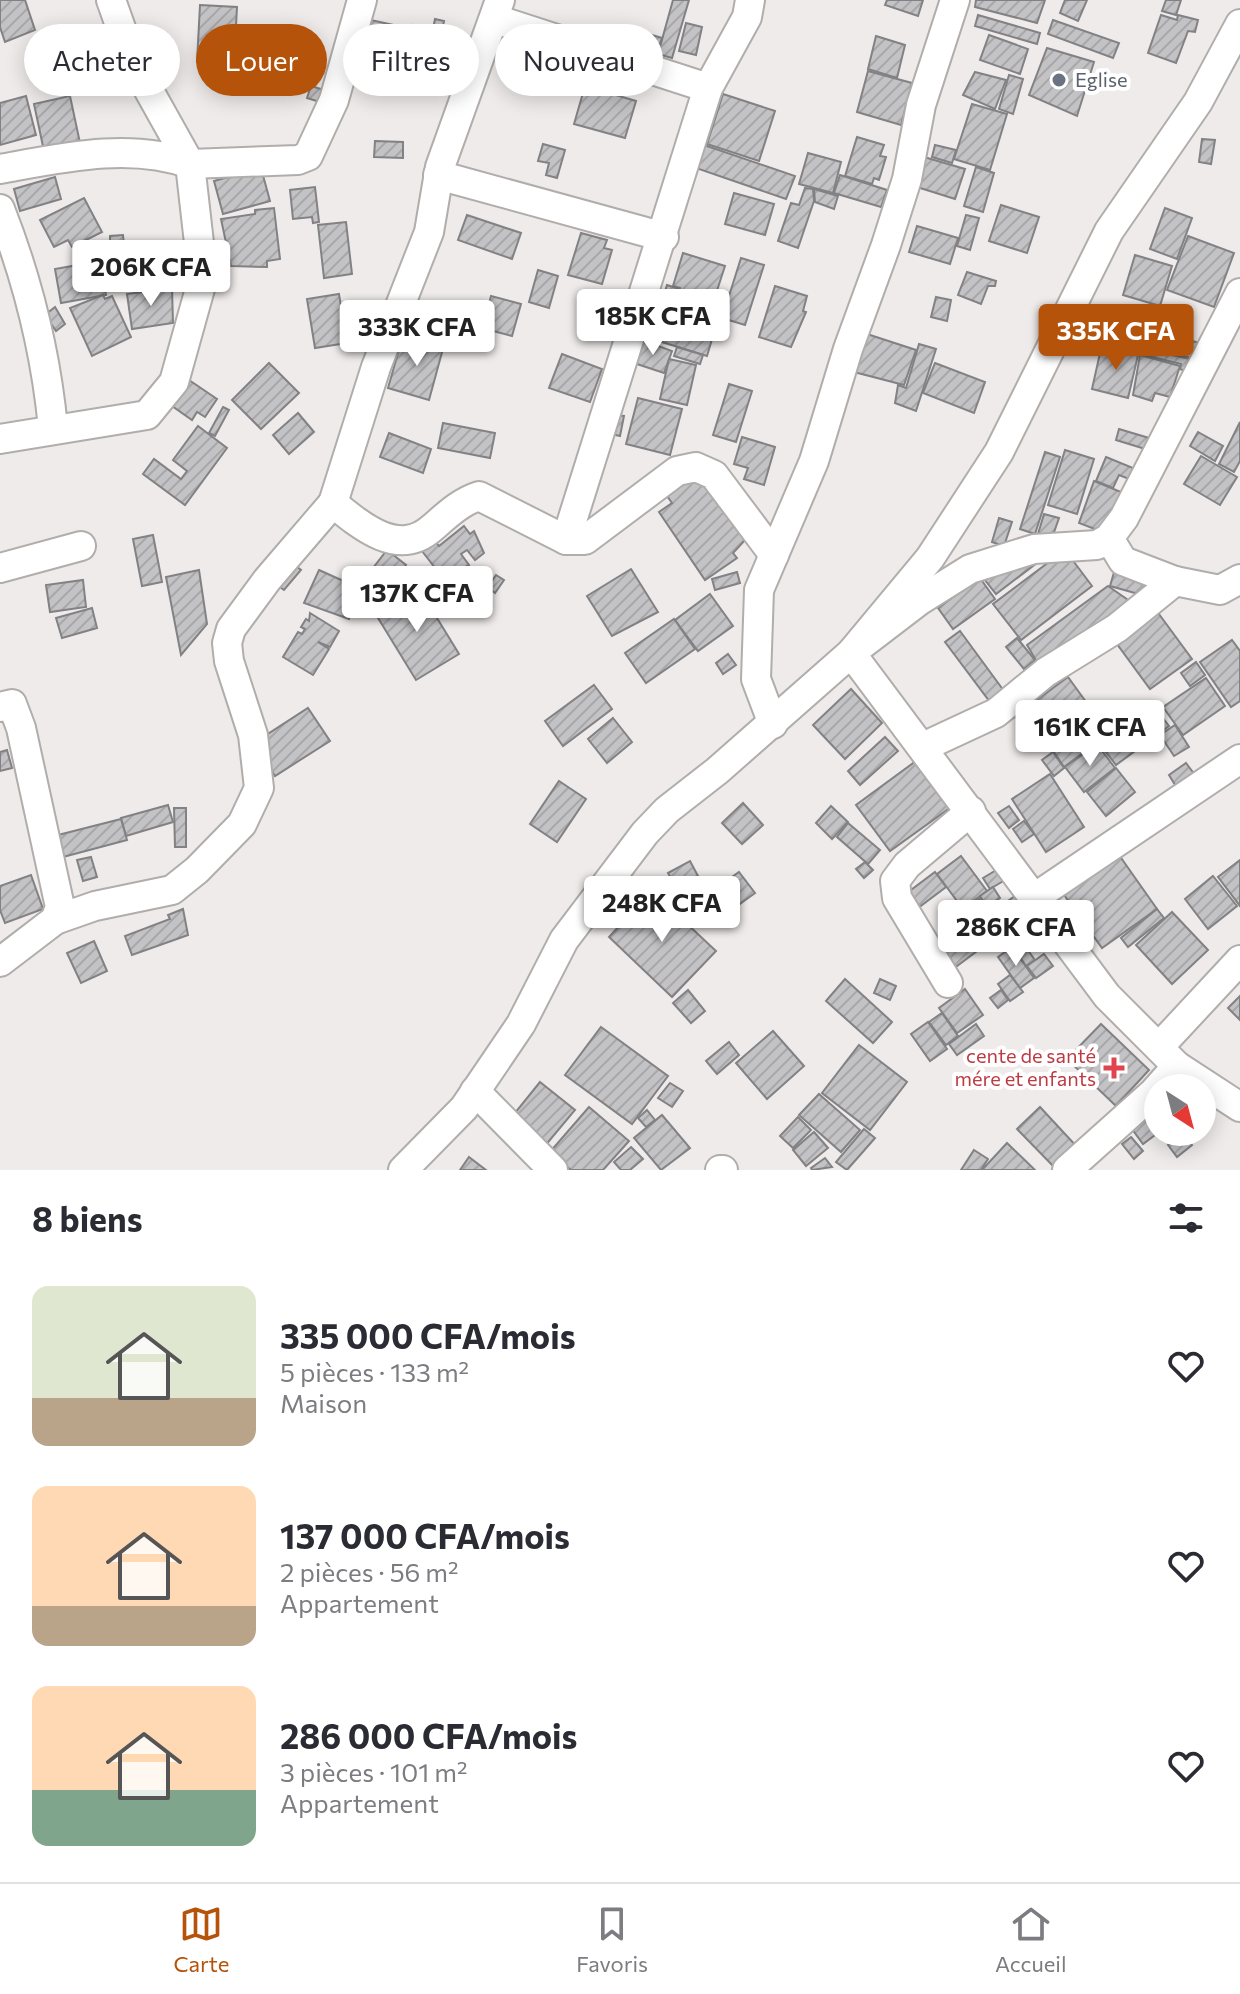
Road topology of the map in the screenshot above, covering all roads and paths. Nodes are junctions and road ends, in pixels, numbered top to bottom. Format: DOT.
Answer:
graph roads {
  1 [pos="111,0"];
  2 [pos="362,0"];
  3 [pos="750,0"];
  4 [pos="955,0"];
  5 [pos="497,9"];
  6 [pos="1240,24"];
  7 [pos="708,88"];
  8 [pos="190,164"];
  9 [pos="0,169"];
  10 [pos="438,175"];
  11 [pos="0,209"];
  12 [pos="664,237"];
  13 [pos="1240,293"];
  14 [pos="53,428"];
  15 [pos="0,439"];
  16 [pos="333,503"];
  17 [pos="1109,538"];
  18 [pos="566,540"];
  19 [pos="81,546"];
  20 [pos="774,555"];
  21 [pos="0,568"];
  22 [pos="1175,581"];
  23 [pos="1233,590"];
  24 [pos="851,653"];
  25 [pos="0,707"];
  26 [pos="773,724"];
  27 [pos="923,747"];
  28 [pos="1240,759"];
  29 [pos="971,811"];
  30 [pos="1034,898"];
  31 [pos="55,920"];
  32 [pos="1240,960"];
  33 [pos="0,962"];
  34 [pos="948,983"];
  35 [pos="1168,1056"];
  36 [pos="475,1091"];
  37 [pos="1240,1107"];
  38 [pos="403,1170"];
  39 [pos="553,1170"];
  40 [pos="1067,1170"];
  1 -- 8 [label="street"];
  2 -- 8 [label="street"];
  3 -- 7 [label="street"];
  4 -- 20 [label="street"];
  5 -- 7 [label="street"];
  5 -- 10 [label="street"];
  6 -- 24 [label="street"];
  7 -- 12 [label="street"];
  8 -- 9 [label="street"];
  8 -- 14 [label="street"];
  10 -- 12 [label="street"];
  10 -- 16 [label="street"];
  11 -- 14 [label="street"];
  12 -- 18 [label="street"];
  13 -- 17 [label="street"];
  14 -- 15 [label="street"];
  16 -- 18 [label="street"];
  16 -- 31 [label="street"];
  17 -- 22 [label="street"];
  17 -- 24 [label="street"];
  18 -- 20 [label="street"];
  19 -- 21 [label="street"];
  20 -- 26 [label="street"];
  22 -- 23 [label="street"];
  22 -- 27 [label="street"];
  24 -- 26 [label="street"];
  24 -- 27 [label="street"];
  25 -- 31 [label="street"];
  26 -- 36 [label="street"];
  27 -- 29 [label="street"];
  28 -- 30 [label="street"];
  29 -- 30 [label="street"];
  29 -- 34 [label="street"];
  30 -- 35 [label="street"];
  31 -- 33 [label="street"];
  32 -- 35 [label="street"];
  35 -- 37 [label="street"];
  35 -- 40 [label="street"];
  36 -- 38 [label="street"];
  36 -- 39 [label="street"];
}
